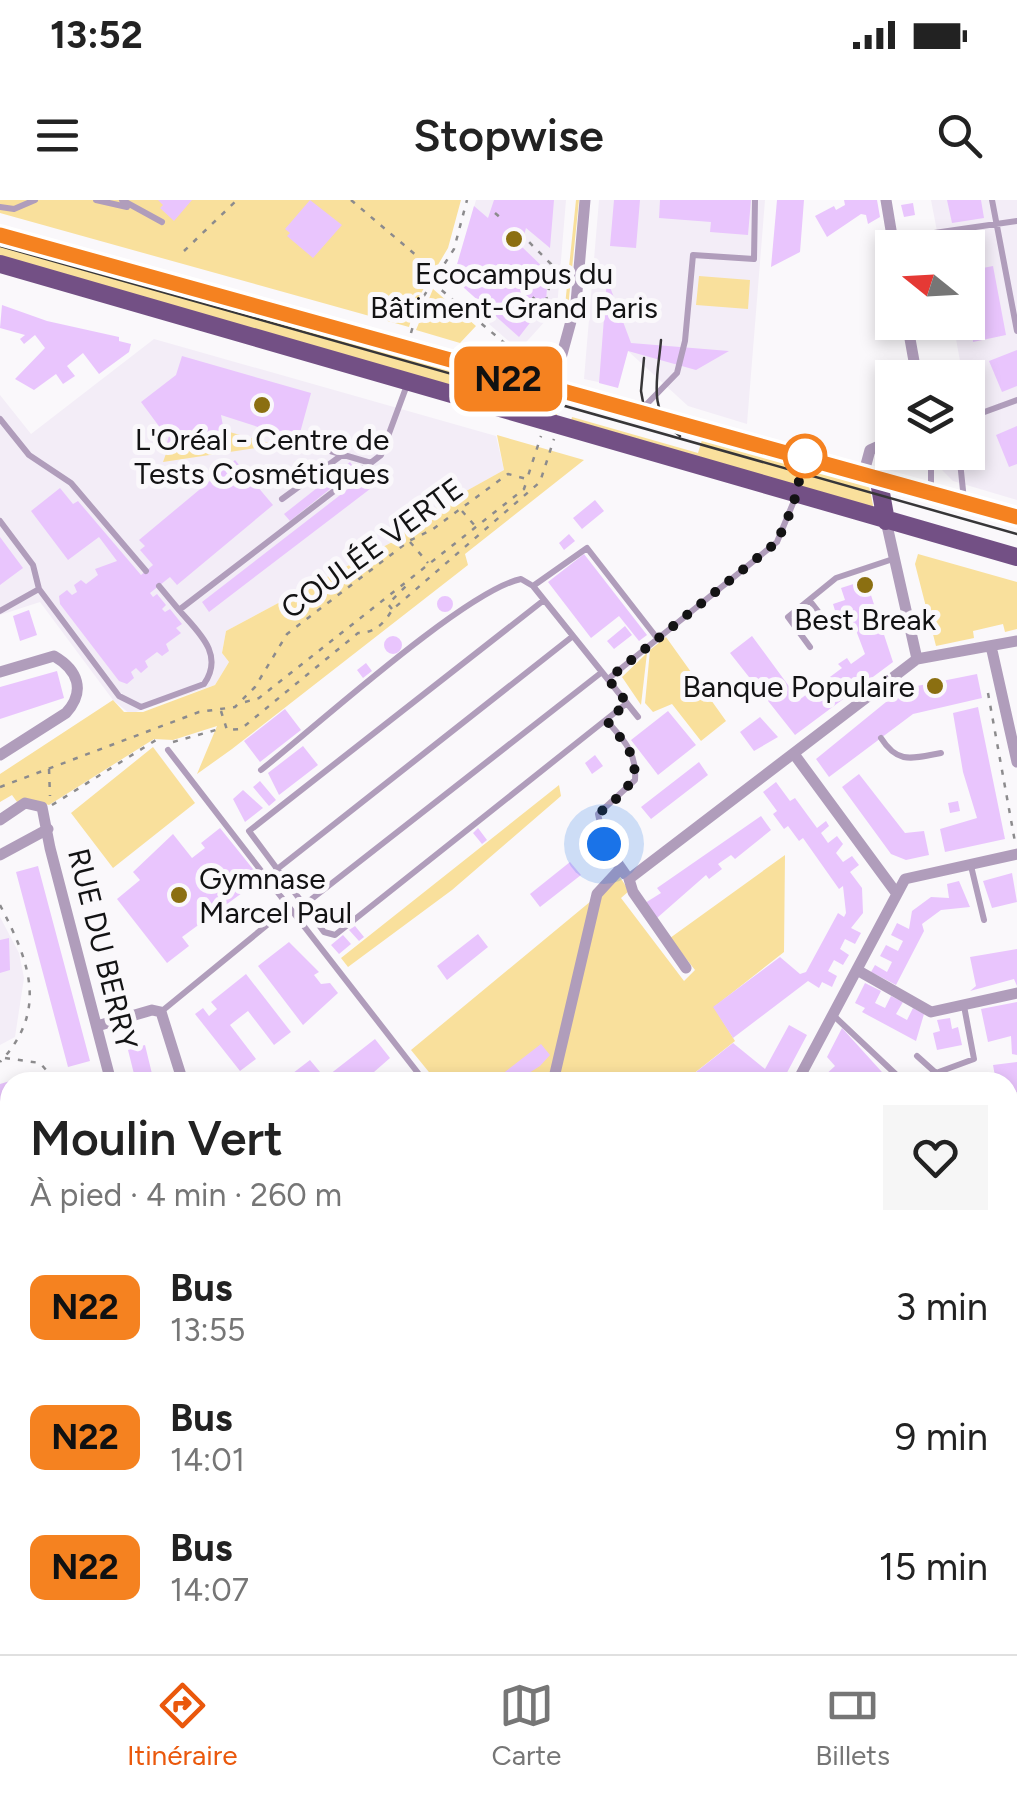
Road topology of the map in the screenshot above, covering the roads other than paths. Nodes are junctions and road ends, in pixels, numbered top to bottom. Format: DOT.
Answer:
graph roads {
  1 [pos="35,200"];
  2 [pos="96,200"];
  3 [pos="122,200"];
  4 [pos="585,200"];
  5 [pos="755,200"];
  6 [pos="887,200"];
  7 [pos="992,200"];
  8 [pos="0,207"];
  9 [pos="128,207"];
  10 [pos="1017,220"];
  11 [pos="162,222"];
  12 [pos="996,224"];
  13 [pos="893,230"];
  14 [pos="964,230"];
  15 [pos="0,235"];
  16 [pos="0,265"];
  17 [pos="1017,331"];
  18 [pos="408,380"];
  19 [pos="553,386"];
  20 [pos="1017,400"];
  21 [pos="640,410"];
  22 [pos="985,412"];
  23 [pos="0,419"];
  24 [pos="294,440"];
  25 [pos="875,448"];
  26 [pos="343,454"];
  27 [pos="372,463"];
  28 [pos="875,466"];
  29 [pos="931,470"];
  30 [pos="961,470"];
  31 [pos="871,474"];
  32 [pos="931,492"];
  33 [pos="796,494"];
  34 [pos="282,498"];
  35 [pos="964,502"];
  36 [pos="1017,517"];
  37 [pos="0,521"];
  38 [pos="886,521"];
  39 [pos="1017,557"];
  40 [pos="896,558"];
  41 [pos="146,571"];
  42 [pos="159,586"];
  43 [pos="534,586"];
  44 [pos="38,589"];
  45 [pos="544,600"];
  46 [pos="810,601"];
  47 [pos="180,610"];
  48 [pos="0,611"];
  49 [pos="831,628"];
  50 [pos="573,636"];
  51 [pos="658,638"];
  52 [pos="1017,641"];
  53 [pos="992,646"];
  54 [pos="810,647"];
  55 [pos="917,659"];
  56 [pos="0,672"];
  57 [pos="605,675"];
  58 [pos="861,702"];
  59 [pos="627,703"];
  60 [pos="865,716"];
  61 [pos="638,717"];
  62 [pos="607,721"];
  63 [pos="881,738"];
  64 [pos="165,748"];
  65 [pos="794,754"];
  66 [pos="941,754"];
  67 [pos="0,755"];
  68 [pos="1017,762"];
  69 [pos="261,770"];
  70 [pos="0,820"];
  71 [pos="600,826"];
  72 [pos="48,829"];
  73 [pos="1016,851"];
  74 [pos="0,855"];
  75 [pos="971,865"];
  76 [pos="276,870"];
  77 [pos="625,874"];
  78 [pos="897,894"];
  79 [pos="289,906"];
  80 [pos="303,906"];
  81 [pos="984,920"];
  82 [pos="686,968"];
  83 [pos="857,970"];
  84 [pos="1017,993"];
  85 [pos="964,1005"];
  86 [pos="161,1012"];
  87 [pos="833,1015"];
  88 [pos="97,1026"];
  89 [pos="917,1056"];
  90 [pos="108,1072"];
  91 [pos="180,1072"];
  92 [pos="417,1072"];
  93 [pos="555,1072"];
  94 [pos="802,1072"];
  95 [pos="893,1072"];
  96 [pos="935,1072"];
  97 [pos="939,1072"];
  98 [pos="0,1558"];
  99 [pos="0,1569"];
  1 -- 8 [label="lane"];
  2 -- 9 [label="lane"];
  3 -- 9 [label="lane"];
  4 -- 19 [label="street"];
  5 -- 21 [label="lane"];
  6 -- 13 [label="street"];
  7 -- 12 [label="lane"];
  9 -- 11 [label="lane"];
  10 -- 12 [label="lane"];
  12 -- 14 [label="lane"];
  12 -- 17 [label="lane"];
  15 -- 19 [label="main road"];
  16 -- 18 [label="main road"];
  18 -- 27 [label="lane"];
  18 -- 33 [label="main road"];
  19 -- 21 [label="main road"];
  20 -- 22 [label="lane"];
  21 -- 31 [label="main road"];
  23 -- 41 [label="lane"];
  24 -- 26 [label="lane"];
  25 -- 31 [label="street"];
  26 -- 27 [label="lane"];
  26 -- 34 [label="lane"];
  27 -- 47 [label="lane"];
  28 -- 31 [label="lane"];
  29 -- 32 [label="lane"];
  30 -- 35 [label="lane"];
  31 -- 32 [label="main road"];
  31 -- 38 [label="main road"];
  32 -- 35 [label="main road"];
  33 -- 38 [label="main road"];
  33 -- 51 [label="lane"];
  35 -- 36 [label="main road"];
  37 -- 44 [label="lane"];
  38 -- 39 [label="main road"];
  38 -- 40 [label="street"];
  40 -- 46 [label="lane"];
  40 -- 55 [label="street"];
  42 -- 47 [label="lane"];
  43 -- 45 [label="lane"];
  43 -- 51 [label="lane"];
  43 -- 69 [label="lane"];
  44 -- 47 [label="lane"];
  44 -- 48 [label="lane"];
  45 -- 50 [label="lane"];
  45 -- 76 [label="lane"];
  46 -- 49 [label="lane"];
  46 -- 54 [label="lane"];
  50 -- 57 [label="lane"];
  50 -- 76 [label="lane"];
  51 -- 57 [label="lane"];
  52 -- 53 [label="street"];
  53 -- 55 [label="street"];
  53 -- 68 [label="street"];
  55 -- 58 [label="street"];
  56 -- 67 [label="street"];
  57 -- 59 [label="lane"];
  57 -- 80 [label="lane"];
  58 -- 60 [label="lane"];
  58 -- 65 [label="street"];
  59 -- 61 [label="lane"];
  59 -- 62 [label="lane"];
  62 -- 71 [label="lane"];
  62 -- 80 [label="lane"];
  63 -- 66 [label="lane"];
  64 -- 79 [label="lane"];
  65 -- 77 [label="street"];
  65 -- 78 [label="street"];
  70 -- 72 [label="street, RUE DU BERRY"];
  71 -- 77 [label="street"];
  72 -- 74 [label="street"];
  72 -- 88 [label="street, RUE DU BERRY"];
  73 -- 75 [label="street"];
  75 -- 78 [label="street"];
  75 -- 81 [label="lane"];
  76 -- 80 [label="lane"];
  77 -- 82 [label="street"];
  77 -- 93 [label="street"];
  78 -- 83 [label="street"];
  79 -- 86 [label="lane"];
  79 -- 92 [label="lane"];
  83 -- 85 [label="street"];
  83 -- 87 [label="street"];
  84 -- 85 [label="street"];
  85 -- 97 [label="lane"];
  86 -- 88 [label="street"];
  86 -- 91 [label="street"];
  87 -- 94 [label="street"];
  87 -- 95 [label="lane"];
  88 -- 90 [label="street, RUE DU BERRY"];
  89 -- 96 [label="lane"];
  98 -- 99 [label="lane"];
}
